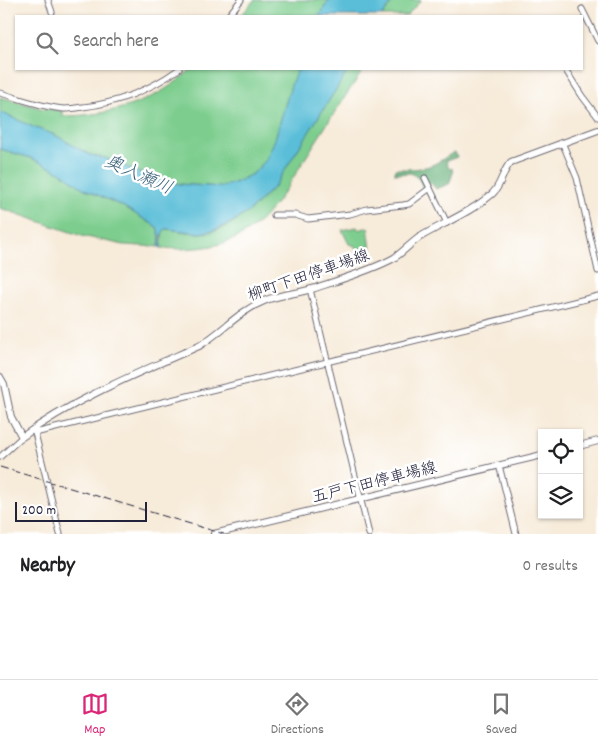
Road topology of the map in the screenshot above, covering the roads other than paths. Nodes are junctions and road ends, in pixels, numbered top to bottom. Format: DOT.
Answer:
graph roads {
  1 [pos="48,0"];
  2 [pos="241,0"];
  3 [pos="582,9"];
  4 [pos="52,12"];
  5 [pos="229,15"];
  6 [pos="598,41"];
  7 [pos="178,70"];
  8 [pos="566,70"];
  9 [pos="0,93"];
  10 [pos="598,116"];
  11 [pos="598,130"];
  12 [pos="562,142"];
  13 [pos="425,178"];
  14 [pos="430,188"];
  15 [pos="274,215"];
  16 [pos="447,223"];
  17 [pos="598,271"];
  18 [pos="310,289"];
  19 [pos="598,296"];
  20 [pos="328,363"];
  21 [pos="0,376"];
  22 [pos="33,431"];
  23 [pos="22,437"];
  24 [pos="598,441"];
  25 [pos="583,445"];
  26 [pos="538,455"];
  27 [pos="0,457"];
  28 [pos="499,465"];
  29 [pos="361,498"];
  30 [pos="224,533"];
  31 [pos="60,534"];
  32 [pos="214,534"];
  33 [pos="370,534"];
  34 [pos="516,534"];
  1 -- 4 [label="street"];
  2 -- 5 [label="street"];
  3 -- 6 [label="street"];
  7 -- 9 [label="street"];
  8 -- 10 [label="street"];
  11 -- 12 [label="main road, 柳町下田停車場線"];
  12 -- 16 [label="main road, 柳町下田停車場線"];
  12 -- 17 [label="street"];
  13 -- 14 [label="street"];
  14 -- 15 [label="street"];
  14 -- 16 [label="street"];
  16 -- 18 [label="main road, 柳町下田停車場線"];
  18 -- 20 [label="street"];
  18 -- 22 [label="main road, 柳町下田停車場線"];
  19 -- 20 [label="street"];
  20 -- 22 [label="street"];
  20 -- 29 [label="street"];
  21 -- 23 [label="main road"];
  22 -- 23 [label="main road, 柳町下田停車場線"];
  22 -- 31 [label="street"];
  23 -- 27 [label="street"];
  24 -- 25 [label="main road"];
  26 -- 28 [label="main road, 五戸下田停車場線"];
  28 -- 29 [label="main road, 五戸下田停車場線"];
  28 -- 34 [label="street"];
  29 -- 30 [label="main road, 五戸下田停車場線"];
  29 -- 33 [label="street"];
  30 -- 32 [label="main road, 五戸下田停車場線"];
}
